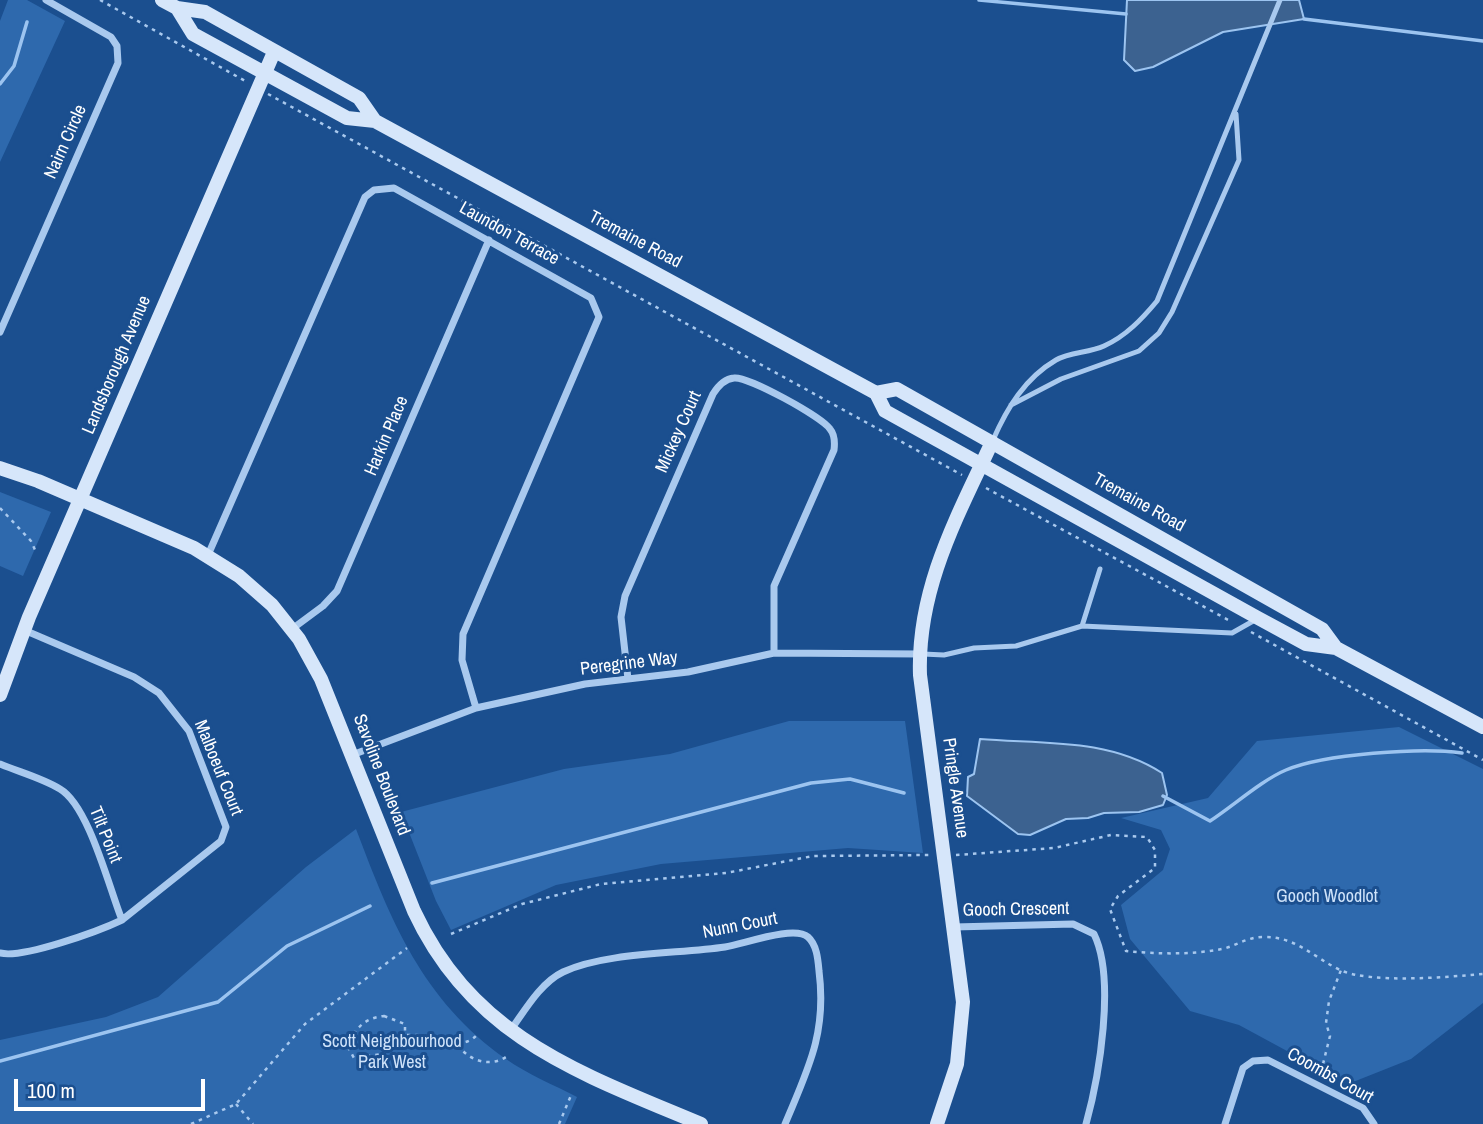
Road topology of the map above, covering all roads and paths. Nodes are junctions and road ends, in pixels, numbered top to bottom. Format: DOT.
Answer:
graph roads {
  1 [pos="46,0"];
  2 [pos="100,0"];
  3 [pos="162,0"];
  4 [pos="1280,0"];
  5 [pos="177,8"];
  6 [pos="274,52"];
  7 [pos="265,71"];
  8 [pos="258,89"];
  9 [pos="1235,111"];
  10 [pos="375,121"];
  11 [pos="489,240"];
  12 [pos="1,330"];
  13 [pos="876,393"];
  14 [pos="1008,407"];
  15 [pos="992,442"];
  16 [pos="981,465"];
  17 [pos="0,468"];
  18 [pos="974,481"];
  19 [pos="80,499"];
  20 [pos="0,508"];
  21 [pos="36,552"];
  22 [pos="208,555"];
  23 [pos="1100,569"];
  24 [pos="1258,618"];
  25 [pos="1236,624"];
  26 [pos="1082,626"];
  27 [pos="292,629"];
  28 [pos="24,630"];
  29 [pos="1253,633"];
  30 [pos="1336,648"];
  31 [pos="774,653"];
  32 [pos="920,654"];
  33 [pos="628,679"];
  34 [pos="0,695"];
  35 [pos="476,708"];
  36 [pos="1483,727"];
  37 [pos="352,755"];
  38 [pos="1483,760"];
  39 [pos="0,764"];
  40 [pos="924,855"];
  41 [pos="956,855"];
  42 [pos="122,920"];
  43 [pos="954,927"];
  44 [pos="451,934"];
  45 [pos="407,948"];
  46 [pos="0,953"];
  47 [pos="1340,970"];
  48 [pos="1483,974"];
  49 [pos="510,1032"];
  50 [pos="478,1034"];
  51 [pos="407,1035"];
  52 [pos="458,1045"];
  53 [pos="506,1058"];
  54 [pos="1321,1072"];
  55 [pos="572,1093"];
  56 [pos="236,1104"];
  57 [pos="191,1124"];
  58 [pos="253,1124"];
  59 [pos="559,1124"];
  60 [pos="701,1124"];
  61 [pos="785,1124"];
  62 [pos="937,1124"];
  63 [pos="1086,1124"];
  64 [pos="1225,1124"];
  65 [pos="1374,1124"];
  1 -- 12 [label="street, Nairn Circle"];
  2 -- 8 [label="path"];
  3 -- 5 [label="street, Tremaine Road"];
  4 -- 9 [label="lane"];
  5 -- 6 [label="street, Tremaine Road"];
  5 -- 7 [label="street, Tremaine Road"];
  6 -- 7 [label="street, Landsborough Avenue"];
  6 -- 10 [label="street, Tremaine Road"];
  7 -- 8 [label="street, Landsborough Avenue"];
  7 -- 10 [label="street, Tremaine Road"];
  8 -- 18 [label="path"];
  8 -- 19 [label="street, Landsborough Avenue"];
  9 -- 14 [label="lane"];
  9 -- 14 [label="lane"];
  10 -- 13 [label="street, Tremaine Road"];
  11 -- 22 [label="street, Laundon Terrace"];
  11 -- 27 [label="street, Harkin Place"];
  11 -- 35 [label="street, Laundon Terrace"];
  13 -- 15 [label="street, Tremaine Road"];
  13 -- 16 [label="street, Tremaine Road"];
  14 -- 15 [label="lane"];
  15 -- 16 [label="street, Pringle Avenue"];
  15 -- 30 [label="street, Tremaine Road"];
  16 -- 18 [label="street, Pringle Avenue"];
  16 -- 24 [label="street, Tremaine Road"];
  17 -- 19 [label="street, Savoline Boulevard"];
  18 -- 25 [label="path"];
  18 -- 32 [label="street, Pringle Avenue"];
  19 -- 22 [label="street, Savoline Boulevard"];
  19 -- 28 [label="street, Landsborough Avenue"];
  20 -- 21 [label="path"];
  22 -- 27 [label="street, Savoline Boulevard"];
  23 -- 26 [label="lane"];
  24 -- 26 [label="lane"];
  24 -- 30 [label="street, Tremaine Road"];
  26 -- 32 [label="lane"];
  27 -- 37 [label="street, Savoline Boulevard"];
  28 -- 34 [label="street, Landsborough Avenue"];
  28 -- 42 [label="street, Malboeuf Court"];
  29 -- 38 [label="path"];
  30 -- 36 [label="street, Tremaine Road"];
  31 -- 32 [label="street, Peregrine Way"];
  31 -- 33 [label="street, Peregrine Way"];
  31 -- 33 [label="street, Mickey Court"];
  32 -- 43 [label="street, Pringle Avenue"];
  33 -- 35 [label="street, Peregrine Way"];
  35 -- 37 [label="street, Peregrine Way"];
  37 -- 49 [label="street, Savoline Boulevard"];
  39 -- 42 [label="street, Tilt Point"];
  40 -- 44 [label="path"];
  41 -- 47 [label="path"];
  42 -- 46 [label="street, Malboeuf Court"];
  43 -- 62 [label="street, Pringle Avenue"];
  43 -- 63 [label="street, Gooch Crescent"];
  45 -- 56 [label="path"];
  47 -- 48 [label="path"];
  47 -- 54 [label="path"];
  49 -- 60 [label="street, Savoline Boulevard"];
  49 -- 61 [label="street, Nunn Court"];
  50 -- 52 [label="path"];
  51 -- 51 [label="path"];
  51 -- 52 [label="path"];
  52 -- 53 [label="path"];
  55 -- 59 [label="path"];
  56 -- 57 [label="path"];
  56 -- 58 [label="path"];
  64 -- 65 [label="street, Coombs Court"];
}
